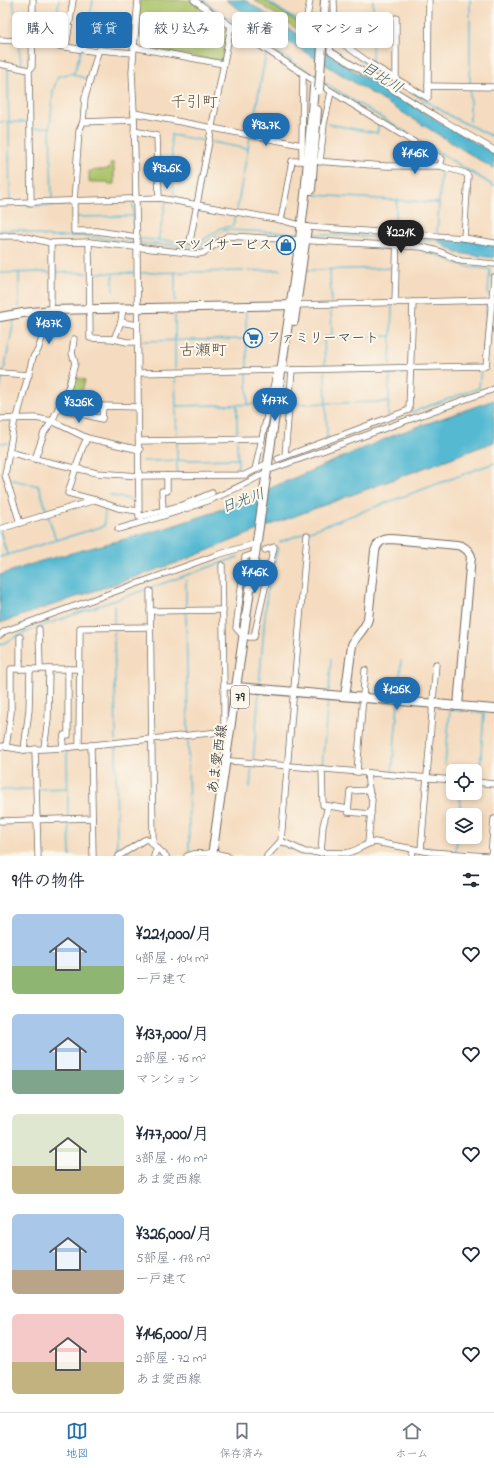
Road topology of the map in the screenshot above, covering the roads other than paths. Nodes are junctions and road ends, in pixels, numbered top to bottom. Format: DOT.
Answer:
graph roads {
  1 [pos="34,0"];
  2 [pos="73,0"];
  3 [pos="138,0"];
  4 [pos="194,0"];
  5 [pos="310,0"];
  6 [pos="320,0"];
  7 [pos="325,0"];
  8 [pos="334,0"];
  9 [pos="428,0"];
  10 [pos="33,12"];
  11 [pos="308,12"];
  12 [pos="320,12"];
  13 [pos="323,12"];
  14 [pos="333,12"];
  15 [pos="396,18"];
  16 [pos="231,26"];
  17 [pos="68,34"];
  18 [pos="0,40"];
  19 [pos="12,41"];
  20 [pos="68,47"];
  21 [pos="134,47"];
  22 [pos="32,48"];
  23 [pos="319,48"];
  24 [pos="329,48"];
  25 [pos="349,48"];
  26 [pos="98,52"];
  27 [pos="133,53"];
  28 [pos="0,64"];
  29 [pos="223,64"];
  30 [pos="30,70"];
  31 [pos="303,74"];
  32 [pos="396,78"];
  33 [pos="428,86"];
  34 [pos="494,87"];
  35 [pos="331,92"];
  36 [pos="134,116"];
  37 [pos="83,122"];
  38 [pos="212,128"];
  39 [pos="134,131"];
  40 [pos="302,145"];
  41 [pos="494,150"];
  42 [pos="311,161"];
  43 [pos="440,166"];
  44 [pos="159,198"];
  45 [pos="136,199"];
  46 [pos="74,202"];
  47 [pos="0,203"];
  48 [pos="31,203"];
  49 [pos="197,204"];
  50 [pos="281,220"];
  51 [pos="357,231"];
  52 [pos="303,233"];
  53 [pos="397,234"];
  54 [pos="0,236"];
  55 [pos="464,238"];
  56 [pos="190,241"];
  57 [pos="89,242"];
  58 [pos="137,242"];
  59 [pos="356,242"];
  60 [pos="51,243"];
  61 [pos="494,243"];
  62 [pos="397,244"];
  63 [pos="494,264"];
  64 [pos="494,277"];
  65 [pos="492,300"];
  66 [pos="413,302"];
  67 [pos="395,303"];
  68 [pos="294,305"];
  69 [pos="123,308"];
  70 [pos="137,308"];
  71 [pos="90,309"];
  72 [pos="49,310"];
  73 [pos="0,317"];
  74 [pos="121,322"];
  75 [pos="137,325"];
  76 [pos="74,339"];
  77 [pos="114,339"];
  78 [pos="137,342"];
  79 [pos="411,367"];
  80 [pos="284,370"];
  81 [pos="0,373"];
  82 [pos="138,373"];
  83 [pos="29,375"];
  84 [pos="494,390"];
  85 [pos="139,407"];
  86 [pos="59,408"];
  87 [pos="16,418"];
  88 [pos="0,419"];
  89 [pos="52,421"];
  90 [pos="87,438"];
  91 [pos="262,439"];
  92 [pos="140,441"];
  93 [pos="140,450"];
  94 [pos="9,452"];
  95 [pos="285,456"];
  96 [pos="278,458"];
  97 [pos="35,459"];
  98 [pos="0,462"];
  99 [pos="7,462"];
  100 [pos="76,468"];
  101 [pos="255,470"];
  102 [pos="268,472"];
  103 [pos="140,476"];
  104 [pos="167,476"];
  105 [pos="212,493"];
  106 [pos="95,500"];
  107 [pos="163,510"];
  108 [pos="138,511"];
  109 [pos="20,523"];
  110 [pos="0,529"];
  111 [pos="118,529"];
  112 [pos="307,535"];
  113 [pos="259,541"];
  114 [pos="265,550"];
  115 [pos="251,555"];
  116 [pos="222,565"];
  117 [pos="150,591"];
  118 [pos="223,610"];
  119 [pos="150,611"];
  120 [pos="150,627"];
  121 [pos="39,630"];
  122 [pos="0,635"];
  123 [pos="20,637"];
  124 [pos="246,637"];
  125 [pos="436,664"];
  126 [pos="20,669"];
  127 [pos="30,669"];
  128 [pos="40,669"];
  129 [pos="49,669"];
  130 [pos="68,669"];
  131 [pos="79,669"];
  132 [pos="365,670"];
  133 [pos="224,687"];
  134 [pos="239,687"];
  135 [pos="293,692"];
  136 [pos="345,696"];
  137 [pos="363,698"];
  138 [pos="433,704"];
  139 [pos="458,706"];
  140 [pos="494,709"];
  141 [pos="227,731"];
  142 [pos="152,738"];
  143 [pos="91,745"];
  144 [pos="79,746"];
  145 [pos="3,747"];
  146 [pos="44,748"];
  147 [pos="62,748"];
  148 [pos="35,749"];
  149 [pos="24,750"];
  150 [pos="231,761"];
  151 [pos="288,766"];
  152 [pos="322,769"];
  153 [pos="357,772"];
  154 [pos="366,773"];
  155 [pos="427,778"];
  156 [pos="446,779"];
  157 [pos="482,783"];
  158 [pos="494,784"];
  159 [pos="369,790"];
  160 [pos="328,806"];
  161 [pos="348,809"];
  162 [pos="371,814"];
  163 [pos="92,818"];
  164 [pos="37,819"];
  165 [pos="494,819"];
  166 [pos="0,821"];
  167 [pos="281,841"];
  168 [pos="368,843"];
  169 [pos="155,845"];
  170 [pos="413,849"];
  171 [pos="421,850"];
  172 [pos="321,853"];
  173 [pos="430,854"];
  174 [pos="215,855"];
  175 [pos="38,856"];
  176 [pos="93,856"];
  177 [pos="119,856"];
  178 [pos="154,856"];
  179 [pos="166,856"];
  180 [pos="186,856"];
  181 [pos="227,856"];
  182 [pos="267,856"];
  183 [pos="412,856"];
  184 [pos="487,856"];
  185 [pos="491,856"];
  1 -- 10 [label="street"];
  2 -- 17 [label="street"];
  3 -- 21 [label="street"];
  4 -- 16 [label="street"];
  5 -- 11 [label="street"];
  6 -- 12 [label="main road, あま愛西線 / 79"];
  7 -- 13 [label="main road, あま愛西線 / 79"];
  8 -- 14 [label="street"];
  9 -- 33 [label="street"];
  15 -- 32 [label="street"];
  16 -- 29 [label="street"];
  16 -- 31 [label="street"];
  18 -- 19 [label="street"];
  20 -- 26 [label="street"];
  21 -- 27 [label="street"];
  21 -- 29 [label="street"];
  22 -- 30 [label="street"];
  23 -- 42 [label="main road, あま愛西線 / 79, bridge"];
  24 -- 41 [label="street"];
  25 -- 32 [label="street"];
  26 -- 27 [label="street"];
  26 -- 37 [label="street"];
  27 -- 36 [label="street"];
  28 -- 30 [label="street"];
  29 -- 38 [label="street"];
  30 -- 48 [label="street"];
  31 -- 35 [label="street"];
  31 -- 40 [label="street"];
  32 -- 33 [label="street"];
  33 -- 34 [label="street"];
  35 -- 42 [label="street"];
  35 -- 43 [label="street"];
  36 -- 37 [label="street"];
  36 -- 38 [label="street"];
  36 -- 39 [label="street"];
  37 -- 46 [label="street"];
  38 -- 40 [label="street"];
  38 -- 49 [label="street"];
  39 -- 44 [label="street"];
  39 -- 45 [label="street"];
  40 -- 42 [label="street"];
  42 -- 43 [label="street"];
  42 -- 50 [label="street"];
  42 -- 52 [label="main road, あま愛西線 / 79"];
  43 -- 55 [label="street"];
  44 -- 45 [label="street"];
  44 -- 49 [label="street"];
  45 -- 46 [label="street"];
  45 -- 58 [label="street"];
  46 -- 48 [label="street"];
  46 -- 58 [label="street"];
  47 -- 48 [label="street"];
  49 -- 50 [label="street"];
  49 -- 56 [label="street"];
  50 -- 52 [label="street"];
  51 -- 52 [label="street"];
  51 -- 53 [label="street"];
  51 -- 59 [label="street"];
  52 -- 58 [label="street"];
  52 -- 59 [label="street"];
  52 -- 68 [label="main road, あま愛西線 / 79"];
  53 -- 55 [label="street"];
  53 -- 62 [label="street"];
  54 -- 60 [label="street"];
  55 -- 61 [label="street"];
  57 -- 58 [label="street"];
  57 -- 60 [label="street"];
  57 -- 71 [label="street"];
  58 -- 70 [label="street"];
  59 -- 62 [label="street"];
  60 -- 72 [label="street"];
  62 -- 63 [label="street"];
  62 -- 67 [label="street"];
  64 -- 65 [label="street"];
  65 -- 66 [label="street"];
  65 -- 79 [label="street"];
  66 -- 67 [label="street"];
  66 -- 79 [label="street"];
  67 -- 68 [label="street"];
  68 -- 70 [label="main road"];
  68 -- 80 [label="main road, あま愛西線 / 79"];
  69 -- 70 [label="main road"];
  69 -- 71 [label="main road"];
  69 -- 74 [label="street"];
  70 -- 75 [label="street"];
  71 -- 72 [label="main road"];
  71 -- 77 [label="street"];
  72 -- 73 [label="main road"];
  72 -- 83 [label="street"];
  74 -- 75 [label="street"];
  74 -- 77 [label="street"];
  75 -- 78 [label="street"];
  76 -- 86 [label="street"];
  77 -- 78 [label="street"];
  78 -- 82 [label="street"];
  79 -- 80 [label="street"];
  79 -- 95 [label="street"];
  80 -- 82 [label="street"];
  80 -- 91 [label="street"];
  80 -- 95 [label="street"];
  80 -- 102 [label="main road, あま愛西線 / 79"];
  81 -- 83 [label="street"];
  82 -- 85 [label="street"];
  83 -- 87 [label="street"];
  84 -- 102 [label="street"];
  85 -- 86 [label="street"];
  85 -- 92 [label="street"];
  86 -- 89 [label="street"];
  87 -- 88 [label="street"];
  87 -- 89 [label="street"];
  87 -- 94 [label="street"];
  89 -- 90 [label="street"];
  89 -- 97 [label="street"];
  90 -- 93 [label="street"];
  90 -- 100 [label="street"];
  91 -- 92 [label="street"];
  91 -- 101 [label="street"];
  92 -- 93 [label="street"];
  93 -- 103 [label="street"];
  94 -- 97 [label="street"];
  94 -- 99 [label="street"];
  95 -- 96 [label="street"];
  97 -- 100 [label="street"];
  98 -- 99 [label="street"];
  99 -- 109 [label="street"];
  100 -- 103 [label="street"];
  100 -- 106 [label="street"];
  101 -- 102 [label="street"];
  101 -- 104 [label="street"];
  102 -- 111 [label="street"];
  102 -- 113 [label="main road, あま愛西線 / 79"];
  103 -- 104 [label="street"];
  103 -- 108 [label="street"];
  104 -- 107 [label="street"];
  105 -- 107 [label="street"];
  106 -- 108 [label="street"];
  106 -- 109 [label="street"];
  107 -- 108 [label="street"];
  109 -- 110 [label="street"];
  112 -- 135 [label="street"];
  113 -- 122 [label="street"];
  113 -- 124 [label="main road, あま愛西線 / 79"];
  114 -- 124 [label="street"];
  115 -- 124 [label="street"];
  116 -- 118 [label="street"];
  117 -- 119 [label="street"];
  118 -- 119 [label="street"];
  118 -- 133 [label="street"];
  119 -- 120 [label="street"];
  120 -- 131 [label="street"];
  120 -- 142 [label="street"];
  121 -- 128 [label="street"];
  123 -- 126 [label="street"];
  124 -- 134 [label="main road, あま愛西線 / 79"];
  125 -- 138 [label="street"];
  126 -- 127 [label="street"];
  126 -- 145 [label="street"];
  127 -- 128 [label="street"];
  127 -- 149 [label="street"];
  128 -- 129 [label="street"];
  129 -- 130 [label="street"];
  129 -- 146 [label="street"];
  130 -- 131 [label="street"];
  130 -- 147 [label="street"];
  131 -- 144 [label="street"];
  132 -- 137 [label="street"];
  133 -- 134 [label="street"];
  133 -- 141 [label="street"];
  134 -- 135 [label="main road"];
  134 -- 141 [label="main road, あま愛西線 / 79"];
  134 -- 150 [label="main road, あま愛西線 / 79"];
  135 -- 136 [label="main road"];
  135 -- 151 [label="street"];
  136 -- 137 [label="main road"];
  136 -- 139 [label="main road"];
  137 -- 138 [label="main road"];
  137 -- 153 [label="street"];
  138 -- 139 [label="main road"];
  138 -- 155 [label="street"];
  139 -- 140 [label="main road"];
  141 -- 142 [label="street"];
  141 -- 174 [label="main road, あま愛西線 / 79"];
  142 -- 143 [label="street"];
  142 -- 169 [label="street"];
  143 -- 144 [label="street"];
  143 -- 163 [label="street"];
  144 -- 147 [label="street"];
  145 -- 149 [label="street"];
  146 -- 147 [label="street"];
  146 -- 148 [label="street"];
  148 -- 149 [label="street"];
  148 -- 164 [label="street"];
  150 -- 151 [label="street"];
  150 -- 174 [label="main road, あま愛西線 / 79"];
  151 -- 152 [label="street"];
  151 -- 167 [label="street"];
  152 -- 153 [label="street"];
  152 -- 160 [label="street"];
  153 -- 154 [label="street"];
  154 -- 155 [label="street"];
  154 -- 159 [label="street"];
  155 -- 156 [label="street"];
  155 -- 171 [label="street"];
  157 -- 158 [label="street"];
  159 -- 161 [label="street"];
  159 -- 162 [label="street"];
  160 -- 161 [label="street"];
  160 -- 172 [label="street"];
  161 -- 162 [label="street"];
  162 -- 168 [label="street"];
  163 -- 164 [label="street"];
  163 -- 176 [label="street"];
  164 -- 166 [label="street"];
  164 -- 175 [label="street"];
  165 -- 185 [label="street"];
  167 -- 172 [label="street"];
  167 -- 182 [label="street"];
  168 -- 170 [label="street"];
  168 -- 172 [label="street"];
  169 -- 177 [label="street"];
  169 -- 178 [label="street"];
  169 -- 179 [label="street"];
  170 -- 171 [label="street"];
  170 -- 183 [label="street"];
  171 -- 173 [label="street"];
  173 -- 184 [label="street"];
  174 -- 180 [label="street"];
  174 -- 181 [label="street"];
}
